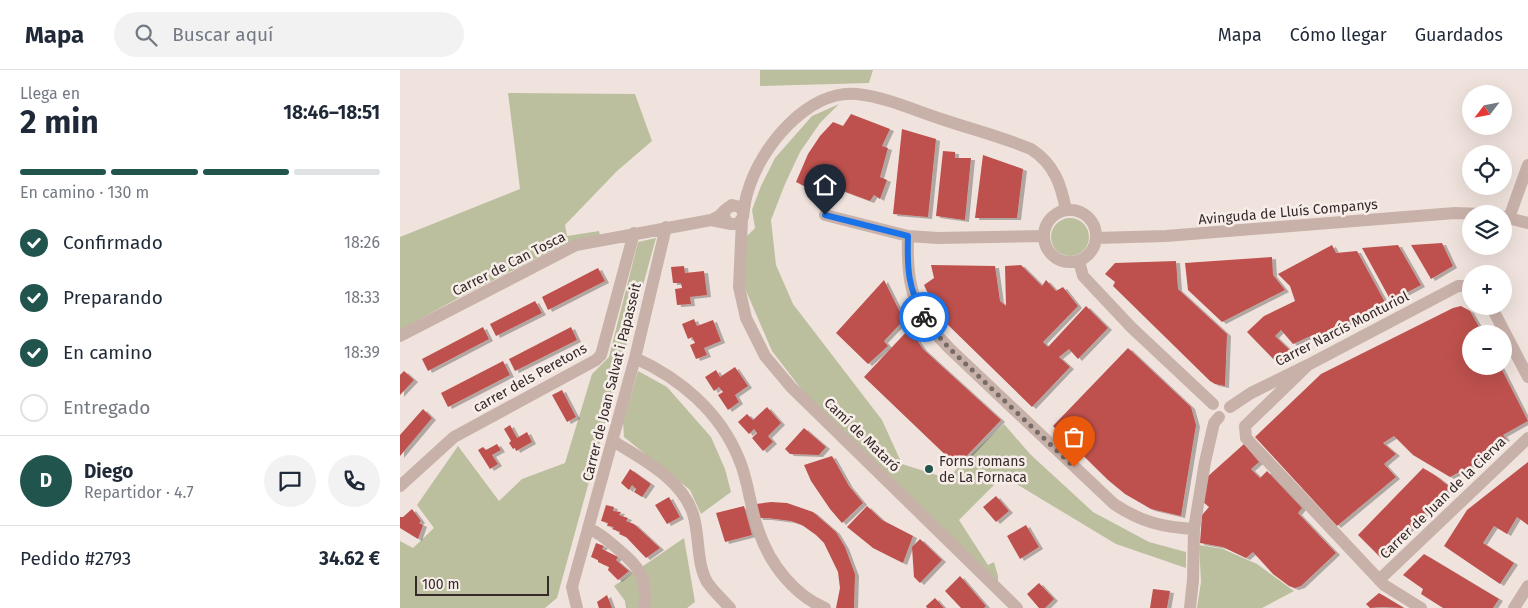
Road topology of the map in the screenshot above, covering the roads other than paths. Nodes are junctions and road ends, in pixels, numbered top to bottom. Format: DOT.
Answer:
graph roads {
  1 [pos="1528,165"];
  2 [pos="747,192"];
  3 [pos="1511,205"];
  4 [pos="728,208"];
  5 [pos="1066,210"];
  6 [pos="1462,213"];
  7 [pos="825,215"];
  8 [pos="1512,219"];
  9 [pos="711,220"];
  10 [pos="736,221"];
  11 [pos="1528,223"];
  12 [pos="666,227"];
  13 [pos="634,234"];
  14 [pos="908,236"];
  15 [pos="1044,236"];
  16 [pos="1096,238"];
  17 [pos="1080,261"];
  18 [pos="1462,286"];
  19 [pos="1496,315"];
  20 [pos="400,336"];
  21 [pos="635,358"];
  22 [pos="1308,366"];
  23 [pos="1528,377"];
  24 [pos="1213,404"];
  25 [pos="1230,407"];
  26 [pos="1219,417"];
  27 [pos="1528,438"];
  28 [pos="613,441"];
  29 [pos="400,486"];
  30 [pos="588,529"];
  31 [pos="1194,529"];
  32 [pos="1379,580"];
  33 [pos="1528,586"];
  34 [pos="577,608"];
  35 [pos="644,608"];
  36 [pos="730,608"];
  37 [pos="825,608"];
  38 [pos="1017,608"];
  39 [pos="1190,608"];
  40 [pos="1421,608"];
  41 [pos="1514,608"];
  1 -- 3 [label="street"];
  2 -- 4 [label="street"];
  2 -- 5 [label="street"];
  2 -- 10 [label="street"];
  4 -- 9 [label="street"];
  4 -- 10 [label="street"];
  4 -- 10 [label="street"];
  5 -- 15 [label="street"];
  5 -- 16 [label="street"];
  6 -- 16 [label="street, Avinguda de Lluís Companys"];
  7 -- 14 [label="street"];
  8 -- 11 [label="street"];
  9 -- 10 [label="street"];
  9 -- 12 [label="street"];
  10 -- 38 [label="street, Camí de Mataró"];
  12 -- 13 [label="street, Carrer de Can Tosca"];
  12 -- 21 [label="street, Carrer de Joan Salvat i Papasseit"];
  13 -- 20 [label="street, Carrer de Can Tosca"];
  13 -- 29 [label="street, carrer dels Peretons"];
  14 -- 15 [label="street"];
  14 -- 31 [label="street"];
  15 -- 17 [label="street"];
  16 -- 17 [label="street"];
  17 -- 24 [label="street"];
  18 -- 22 [label="street, Carrer Narcís Monturiol"];
  19 -- 23 [label="street"];
  21 -- 28 [label="street, Carrer de Joan Salvat i Papasseit"];
  21 -- 37 [label="street"];
  22 -- 25 [label="street, Carrer Narcís Monturiol"];
  22 -- 32 [label="street"];
  24 -- 25 [label="street"];
  24 -- 26 [label="street"];
  25 -- 26 [label="street"];
  26 -- 31 [label="street"];
  27 -- 32 [label="street, Carrer de Juan de la Cierva"];
  28 -- 30 [label="street, Carrer de Joan Salvat i Papasseit"];
  28 -- 36 [label="street"];
  30 -- 34 [label="street, Carrer de Joan Salvat i Papasseit"];
  30 -- 35 [label="street"];
  31 -- 39 [label="street"];
  32 -- 40 [label="street"];
  33 -- 41 [label="street"];
}
